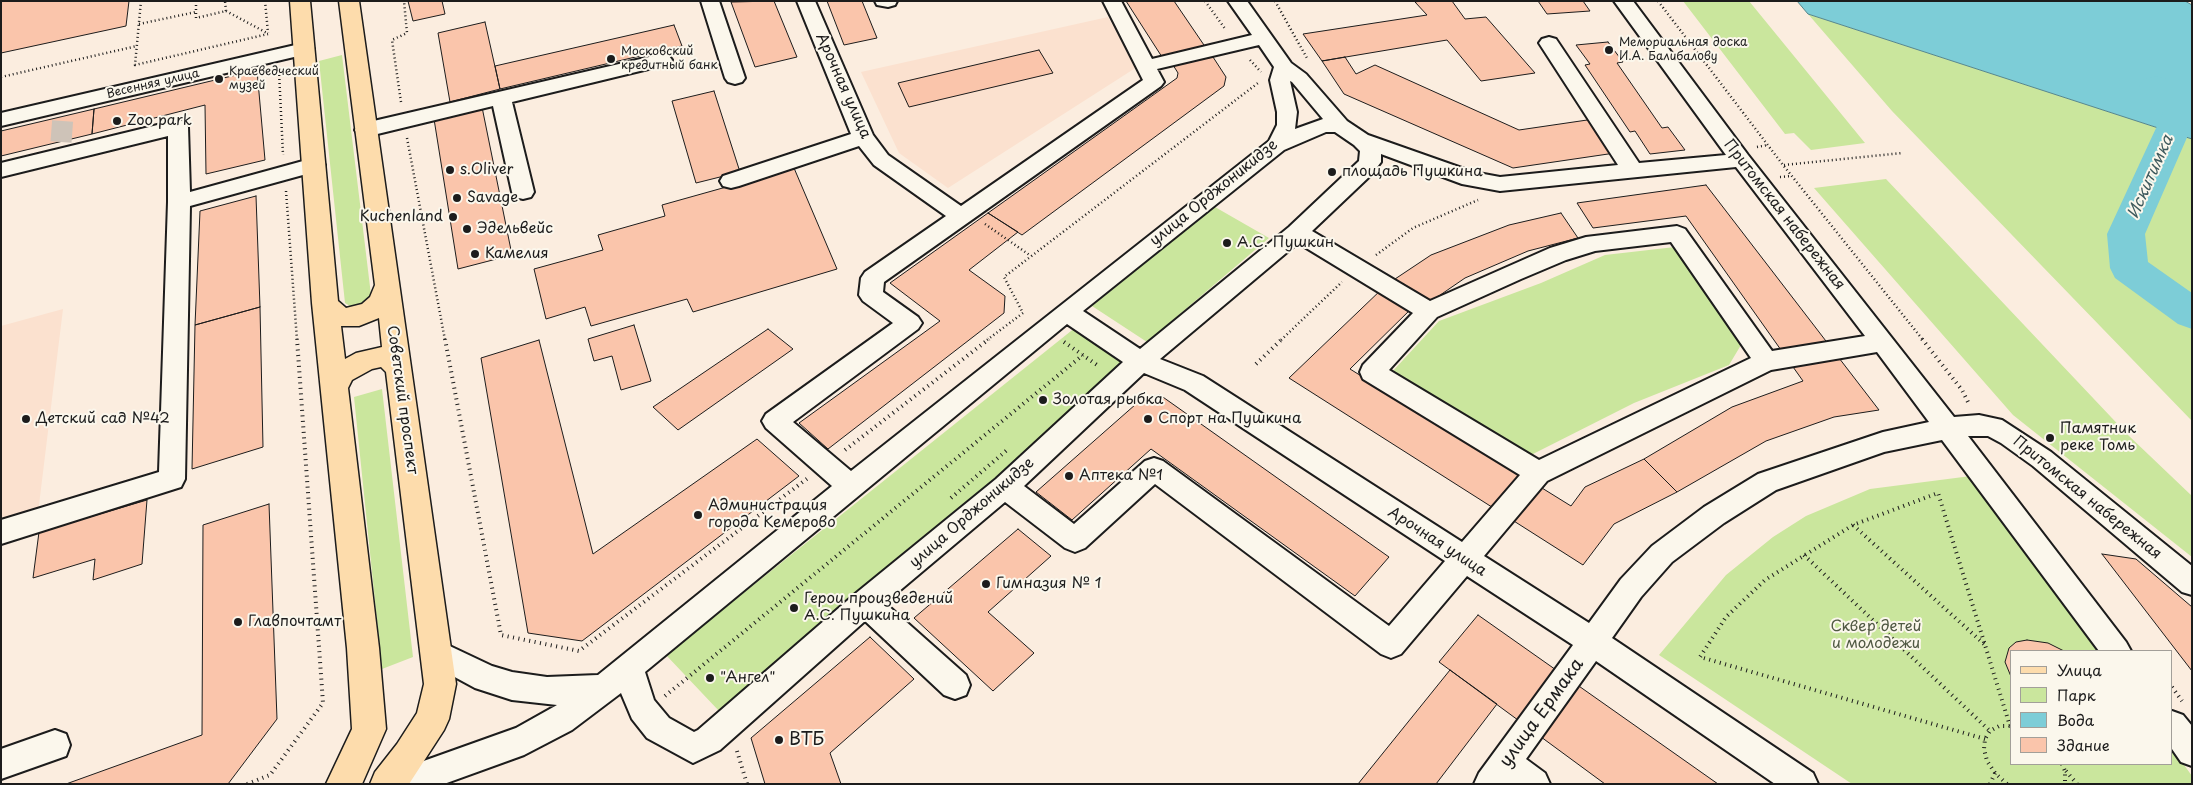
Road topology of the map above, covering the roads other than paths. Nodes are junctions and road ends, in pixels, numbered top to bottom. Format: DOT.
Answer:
graph roads {
  1 [pos="300,1"];
  2 [pos="349,1"];
  3 [pos="710,1"];
  4 [pos="806,1"];
  5 [pos="884,1"];
  6 [pos="888,1"];
  7 [pos="1112,1"];
  8 [pos="1623,1"];
  9 [pos="1243,2"];
  10 [pos="1264,38"];
  11 [pos="1549,43"];
  12 [pos="304,49"];
  13 [pos="662,60"];
  14 [pos="1146,66"];
  15 [pos="1284,67"];
  16 [pos="735,78"];
  17 [pos="501,98"];
  18 [pos="1,120"];
  19 [pos="365,130"];
  20 [pos="1350,133"];
  21 [pos="862,137"];
  22 [pos="1278,145"];
  23 [pos="1743,163"];
  24 [pos="314,165"];
  25 [pos="1,170"];
  26 [pos="1633,171"];
  27 [pos="731,181"];
  28 [pos="523,192"];
  29 [pos="179,202"];
  30 [pos="966,215"];
  31 [pos="1297,232"];
  32 [pos="386,287"];
  33 [pos="326,304"];
  34 [pos="1429,311"];
  35 [pos="1067,312"];
  36 [pos="1883,342"];
  37 [pos="1141,362"];
  38 [pos="1766,362"];
  39 [pos="397,367"];
  40 [pos="334,389"];
  41 [pos="1946,429"];
  42 [pos="1538,473"];
  43 [pos="851,487"];
  44 [pos="1005,487"];
  45 [pos="1,532"];
  46 [pos="1464,560"];
  47 [pos="2192,583"];
  48 [pos="865,603"];
  49 [pos="1594,643"];
  50 [pos="2115,650"];
  51 [pos="438,653"];
  52 [pos="630,666"];
  53 [pos="955,685"];
  54 [pos="604,690"];
  55 [pos="2173,726"];
  56 [pos="55,745"];
  57 [pos="2192,751"];
  58 [pos="1,764"];
  59 [pos="1498,773"];
  60 [pos="343,784"];
  61 [pos="387,784"];
  62 [pos="401,784"];
  63 [pos="1534,784"];
  64 [pos="1802,784"];
  1 -- 12 [label="main road"];
  2 -- 19 [label="main road, Советский проспект"];
  3 -- 16 [label="street"];
  4 -- 21 [label="street, Арочная улица"];
  5 -- 6 [label="street"];
  7 -- 14 [label="street"];
  8 -- 23 [label="street, Притомская набережная"];
  9 -- 10 [label="street"];
  10 -- 14 [label="street"];
  10 -- 15 [label="street"];
  11 -- 26 [label="street"];
  12 -- 18 [label="street, Весенняя улица"];
  12 -- 24 [label="main road"];
  13 -- 17 [label="street"];
  14 -- 30 [label="street"];
  15 -- 20 [label="street, улица Орджоникидзе"];
  15 -- 22 [label="street, улица Орджоникидзе"];
  17 -- 19 [label="street"];
  17 -- 28 [label="street"];
  19 -- 32 [label="main road, Советский проспект"];
  20 -- 22 [label="street"];
  20 -- 26 [label="street"];
  20 -- 31 [label="street, улица Орджоникидзе"];
  21 -- 27 [label="street"];
  21 -- 30 [label="street, Арочная улица"];
  22 -- 35 [label="street, улица Орджоникидзе"];
  23 -- 26 [label="street"];
  23 -- 36 [label="street, Притомская набережная"];
  24 -- 29 [label="street"];
  24 -- 33 [label="main road"];
  25 -- 29 [label="street"];
  29 -- 45 [label="street"];
  30 -- 43 [label="street"];
  31 -- 34 [label="street"];
  31 -- 37 [label="street, улица Орджоникидзе"];
  32 -- 33 [label="main road"];
  32 -- 39 [label="main road, Советский проспект"];
  33 -- 40 [label="main road"];
  34 -- 38 [label="street"];
  34 -- 42 [label="street"];
  35 -- 37 [label="street, Арочная улица"];
  35 -- 43 [label="street, улица Орджоникидзе"];
  36 -- 38 [label="street"];
  36 -- 41 [label="street, Притомская набережная"];
  37 -- 44 [label="street, улица Орджоникидзе"];
  37 -- 46 [label="street, Арочная улица"];
  38 -- 42 [label="street"];
  39 -- 40 [label="main road"];
  39 -- 51 [label="main road, Советский проспект"];
  40 -- 60 [label="main road"];
  41 -- 47 [label="street, Притомская набережная"];
  41 -- 49 [label="street, Притомская набережная"];
  41 -- 50 [label="street, Притомская набережная"];
  42 -- 46 [label="street"];
  43 -- 52 [label="street, улица Орджоникидзе"];
  44 -- 46 [label="street"];
  44 -- 48 [label="street, улица Орджоникидзе"];
  46 -- 49 [label="street, Арочная улица"];
  48 -- 52 [label="street, улица Орджоникидзе"];
  48 -- 53 [label="street"];
  49 -- 59 [label="street, улица Ермака"];
  49 -- 64 [label="street, Арочная улица"];
  51 -- 54 [label="street"];
  51 -- 61 [label="main road, Советский проспект"];
  52 -- 54 [label="street, улица Орджоникидзе"];
  54 -- 62 [label="street, улица Орджоникидзе"];
  55 -- 57 [label="street"];
  56 -- 58 [label="street"];
  59 -- 63 [label="street"];
}
